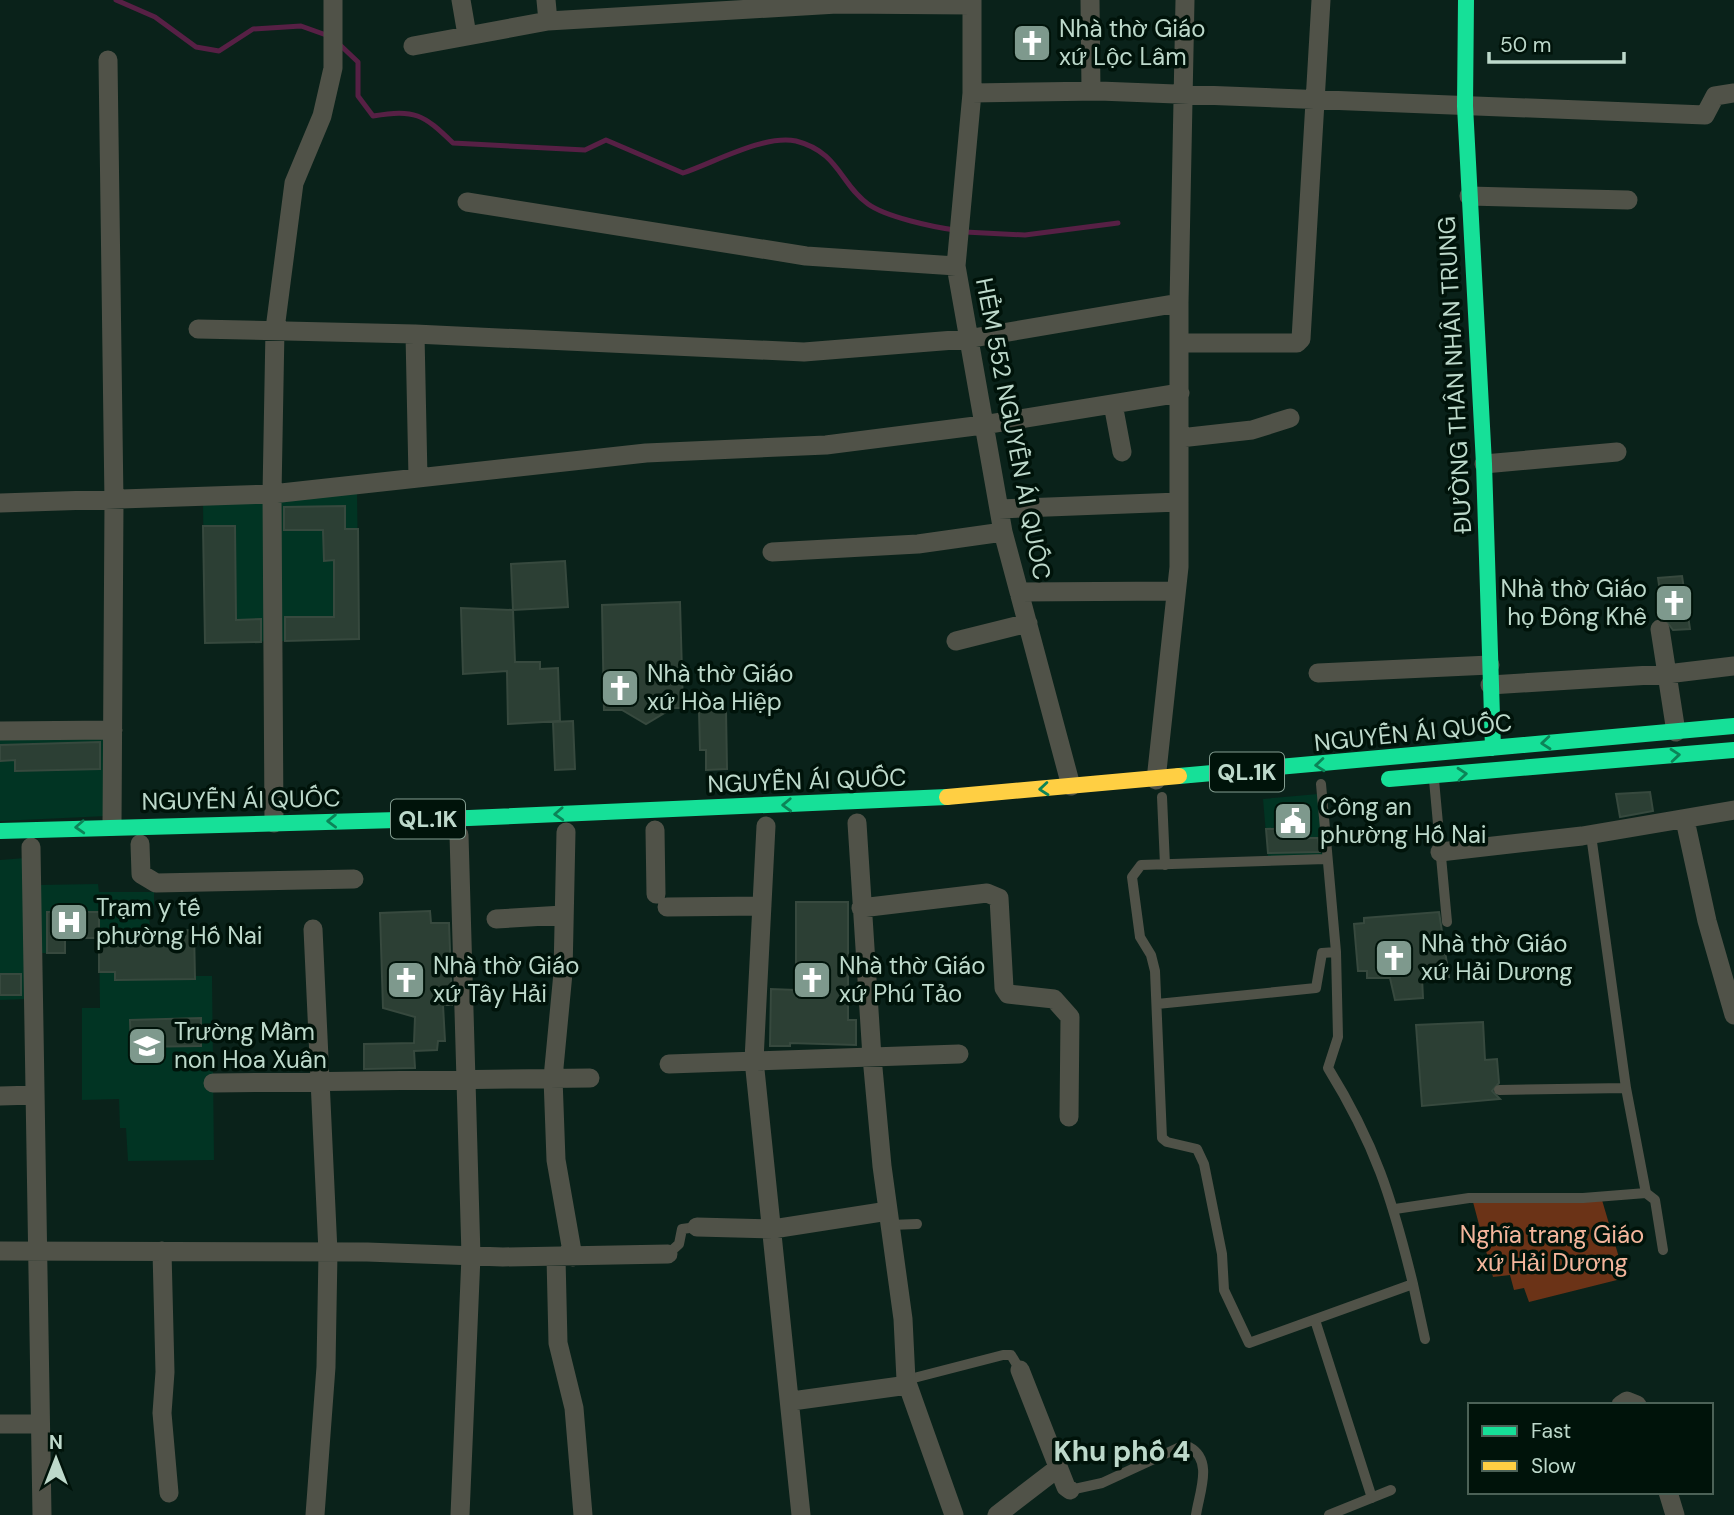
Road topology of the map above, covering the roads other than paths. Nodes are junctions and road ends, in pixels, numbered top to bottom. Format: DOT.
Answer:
graph roads {
  1 [pos="333,0"];
  2 [pos="461,0"];
  3 [pos="546,0"];
  4 [pos="1090,0"];
  5 [pos="1185,0"];
  6 [pos="1321,0"];
  7 [pos="1466,0"];
  8 [pos="837,2"];
  9 [pos="972,2"];
  10 [pos="739,5"];
  11 [pos="649,7"];
  12 [pos="548,20"];
  13 [pos="467,34"];
  14 [pos="413,46"];
  15 [pos="108,60"];
  16 [pos="1091,91"];
  17 [pos="972,93"];
  18 [pos="1734,93"];
  19 [pos="1183,95"];
  20 [pos="1315,100"];
  21 [pos="1465,106"];
  22 [pos="1469,196"];
  23 [pos="1628,200"];
  24 [pos="467,202"];
  25 [pos="956,266"];
  26 [pos="1179,303"];
  27 [pos="198,329"];
  28 [pos="275,329"];
  29 [pos="415,334"];
  30 [pos="967,340"];
  31 [pos="1179,343"];
  32 [pos="1180,393"];
  33 [pos="1113,404"];
  34 [pos="1290,418"];
  35 [pos="983,425"];
  36 [pos="1180,438"];
  37 [pos="1122,452"];
  38 [pos="1617,452"];
  39 [pos="1484,464"];
  40 [pos="418,478"];
  41 [pos="272,494"];
  42 [pos="114,502"];
  43 [pos="1179,502"];
  44 [pos="0,503"];
  45 [pos="999,509"];
  46 [pos="1003,532"];
  47 [pos="772,552"];
  48 [pos="1176,591"];
  49 [pos="1019,592"];
  50 [pos="1028,623"];
  51 [pos="1660,629"];
  52 [pos="956,641"];
  53 [pos="1734,666"];
  54 [pos="1318,673"];
  55 [pos="1667,674"];
  56 [pos="1490,675"];
  57 [pos="1734,726"];
  58 [pos="113,730"];
  59 [pos="0,732"];
  60 [pos="1676,732"];
  61 [pos="1614,737"];
  62 [pos="1493,748"];
  63 [pos="1734,750"];
  64 [pos="1617,760"];
  65 [pos="1434,776"];
  66 [pos="1371,780"];
  67 [pos="1321,784"];
  68 [pos="1071,786"];
  69 [pos="1160,793"];
  70 [pos="855,803"];
  71 [pos="1734,810"];
  72 [pos="1685,820"];
  73 [pos="274,823"];
  74 [pos="856,823"];
  75 [pos="113,826"];
  76 [pos="766,826"];
  77 [pos="655,830"];
  78 [pos="0,831"];
  79 [pos="566,832"];
  80 [pos="459,835"];
  81 [pos="1591,835"];
  82 [pos="31,838"];
  83 [pos="140,844"];
  84 [pos="52,847"];
  85 [pos="10,848"];
  86 [pos="1440,852"];
  87 [pos="1326,859"];
  88 [pos="1165,865"];
  89 [pos="354,879"];
  90 [pos="761,906"];
  91 [pos="861,908"];
  92 [pos="563,915"];
  93 [pos="496,919"];
  94 [pos="1447,922"];
  95 [pos="313,929"];
  96 [pos="1336,952"];
  97 [pos="1157,1004"];
  98 [pos="1734,1015"];
  99 [pos="959,1054"];
  100 [pos="872,1057"];
  101 [pos="754,1060"];
  102 [pos="669,1065"];
  103 [pos="590,1077"];
  104 [pos="321,1079"];
  105 [pos="468,1079"];
  106 [pos="552,1079"];
  107 [pos="213,1083"];
  108 [pos="1626,1088"];
  109 [pos="1499,1090"];
  110 [pos="36,1095"];
  111 [pos="0,1096"];
  112 [pos="1069,1117"];
  113 [pos="1646,1193"];
  114 [pos="1395,1209"];
  115 [pos="889,1218"];
  116 [pos="917,1224"];
  117 [pos="697,1227"];
  118 [pos="773,1229"];
  119 [pos="1663,1250"];
  120 [pos="0,1251"];
  121 [pos="39,1251"];
  122 [pos="162,1251"];
  123 [pos="328,1252"];
  124 [pos="668,1254"];
  125 [pos="471,1256"];
  126 [pos="564,1257"];
  127 [pos="1413,1284"];
  128 [pos="1315,1320"];
  129 [pos="1425,1339"];
  130 [pos="1020,1370"];
  131 [pos="907,1383"];
  132 [pos="792,1401"];
  133 [pos="0,1424"];
  134 [pos="40,1424"];
  135 [pos="1058,1468"];
  136 [pos="1070,1490"];
  137 [pos="1391,1490"];
  138 [pos="169,1493"];
  139 [pos="1669,1494"];
  140 [pos="1372,1498"];
  141 [pos="42,1515"];
  142 [pos="315,1515"];
  143 [pos="460,1515"];
  144 [pos="583,1515"];
  145 [pos="801,1515"];
  146 [pos="954,1515"];
  147 [pos="997,1515"];
  148 [pos="1196,1515"];
  149 [pos="1329,1515"];
  150 [pos="1675,1515"];
  1 -- 28 [label="street"];
  2 -- 13 [label="street"];
  3 -- 12 [label="street"];
  4 -- 16 [label="street"];
  5 -- 19 [label="street"];
  6 -- 20 [label="street"];
  7 -- 21 [label="main road, ĐƯỜNG THÂN NHÂN TRUNG"];
  8 -- 9 [label="street"];
  8 -- 10 [label="street"];
  9 -- 17 [label="street, HẺM 552 NGUYỄN ÁI QUỐC"];
  10 -- 11 [label="street"];
  11 -- 12 [label="street"];
  12 -- 13 [label="street"];
  13 -- 14 [label="street"];
  15 -- 42 [label="street"];
  16 -- 17 [label="street"];
  16 -- 19 [label="street"];
  17 -- 25 [label="street, HẺM 552 NGUYỄN ÁI QUỐC"];
  18 -- 21 [label="street"];
  19 -- 20 [label="street"];
  19 -- 26 [label="street"];
  20 -- 21 [label="street"];
  20 -- 31 [label="street"];
  21 -- 22 [label="main road, ĐƯỜNG THÂN NHÂN TRUNG"];
  22 -- 23 [label="street"];
  22 -- 39 [label="main road, ĐƯỜNG THÂN NHÂN TRUNG"];
  24 -- 25 [label="street"];
  25 -- 30 [label="street, HẺM 552 NGUYỄN ÁI QUỐC"];
  26 -- 30 [label="street"];
  26 -- 31 [label="street"];
  27 -- 28 [label="street"];
  28 -- 29 [label="street"];
  28 -- 41 [label="street"];
  29 -- 30 [label="street"];
  29 -- 40 [label="street"];
  30 -- 35 [label="street, HẺM 552 NGUYỄN ÁI QUỐC"];
  31 -- 32 [label="street"];
  32 -- 33 [label="street"];
  32 -- 36 [label="street"];
  33 -- 35 [label="street"];
  33 -- 37 [label="street"];
  34 -- 36 [label="street"];
  35 -- 40 [label="street"];
  35 -- 45 [label="street, HẺM 552 NGUYỄN ÁI QUỐC"];
  36 -- 43 [label="street"];
  38 -- 39 [label="street"];
  39 -- 56 [label="main road, ĐƯỜNG THÂN NHÂN TRUNG"];
  40 -- 41 [label="street"];
  41 -- 42 [label="street"];
  41 -- 73 [label="street"];
  42 -- 44 [label="street"];
  42 -- 58 [label="street"];
  43 -- 45 [label="street"];
  43 -- 48 [label="street"];
  45 -- 46 [label="street, HẺM 552 NGUYỄN ÁI QUỐC"];
  46 -- 47 [label="street"];
  46 -- 49 [label="street, HẺM 552 NGUYỄN ÁI QUỐC"];
  48 -- 49 [label="street"];
  48 -- 69 [label="street"];
  49 -- 50 [label="street, HẺM 552 NGUYỄN ÁI QUỐC"];
  50 -- 52 [label="street"];
  50 -- 68 [label="street, HẺM 552 NGUYỄN ÁI QUỐC"];
  51 -- 55 [label="street"];
  53 -- 55 [label="street"];
  54 -- 56 [label="street"];
  55 -- 56 [label="street"];
  55 -- 60 [label="street"];
  56 -- 62 [label="main road, ĐƯỜNG THÂN NHÂN TRUNG"];
  57 -- 60 [label="main road, QL.1K"];
  58 -- 59 [label="street"];
  58 -- 75 [label="street"];
  60 -- 61 [label="main road, QL.1K"];
  61 -- 62 [label="main road, NGUYỄN ÁI QUỐC / QL.1K, one-way"];
  61 -- 64 [label="main road"];
  62 -- 69 [label="main road, NGUYỄN ÁI QUỐC / QL.1K, one-way"];
  64 -- 63 [label="main road, NGUYỄN ÁI QUỐC, one-way"];
  65 -- 64 [label="main road, NGUYỄN ÁI QUỐC, one-way"];
  65 -- 66 [label="main road, NGUYỄN ÁI QUỐC"];
  65 -- 86 [label="lane"];
  67 -- 87 [label="lane"];
  68 -- 69 [label="main road, NGUYỄN ÁI QUỐC / QL.1K"];
  68 -- 70 [label="main road, NGUYỄN ÁI QUỐC / QL.1K, one-way"];
  69 -- 88 [label="lane"];
  70 -- 73 [label="main road, NGUYỄN ÁI QUỐC / QL.1K, one-way"];
  70 -- 74 [label="main road"];
  71 -- 72 [label="street"];
  72 -- 81 [label="street"];
  72 -- 98 [label="street"];
  73 -- 75 [label="main road, NGUYỄN ÁI QUỐC / QL.1K"];
  74 -- 91 [label="street"];
  75 -- 82 [label="main road, NGUYỄN ÁI QUỐC / QL.1K, one-way"];
  76 -- 90 [label="street"];
  77 -- 90 [label="street"];
  78 -- 82 [label="main road, NGUYỄN ÁI QUỐC / QL.1K"];
  79 -- 92 [label="street"];
  80 -- 105 [label="street"];
  81 -- 86 [label="street"];
  81 -- 108 [label="lane"];
  82 -- 84 [label="main road, NGUYỄN ÁI QUỐC / QL.1K"];
  82 -- 85 [label="main road, NGUYỄN ÁI QUỐC / QL.1K"];
  82 -- 110 [label="street"];
  83 -- 89 [label="street"];
  86 -- 94 [label="lane"];
  87 -- 88 [label="lane"];
  87 -- 96 [label="lane"];
  88 -- 97 [label="lane"];
  90 -- 101 [label="street"];
  91 -- 100 [label="street"];
  91 -- 112 [label="street"];
  92 -- 93 [label="street"];
  92 -- 106 [label="street"];
  95 -- 104 [label="street"];
  96 -- 97 [label="lane"];
  96 -- 114 [label="lane"];
  97 -- 128 [label="lane"];
  99 -- 100 [label="street"];
  100 -- 101 [label="street"];
  100 -- 115 [label="street"];
  101 -- 102 [label="street"];
  101 -- 118 [label="street"];
  103 -- 106 [label="street"];
  104 -- 105 [label="street"];
  104 -- 107 [label="street"];
  104 -- 123 [label="street"];
  105 -- 106 [label="street"];
  105 -- 125 [label="street"];
  106 -- 126 [label="street"];
  108 -- 109 [label="lane"];
  108 -- 113 [label="lane"];
  110 -- 111 [label="street"];
  110 -- 121 [label="street"];
  113 -- 114 [label="lane"];
  113 -- 119 [label="lane"];
  114 -- 127 [label="lane"];
  115 -- 116 [label="lane"];
  115 -- 118 [label="street"];
  115 -- 131 [label="street"];
  117 -- 118 [label="street"];
  117 -- 124 [label="lane"];
  118 -- 132 [label="street"];
  120 -- 121 [label="street"];
  121 -- 122 [label="street"];
  121 -- 134 [label="street"];
  122 -- 123 [label="street"];
  122 -- 138 [label="street"];
  123 -- 125 [label="street"];
  123 -- 142 [label="street"];
  124 -- 126 [label="street"];
  125 -- 126 [label="street"];
  125 -- 143 [label="street"];
  126 -- 144 [label="street"];
  127 -- 128 [label="lane"];
  127 -- 129 [label="lane"];
  128 -- 140 [label="lane"];
  130 -- 131 [label="lane"];
  130 -- 135 [label="street"];
  131 -- 132 [label="street"];
  131 -- 146 [label="street"];
  132 -- 145 [label="street"];
  133 -- 134 [label="street"];
  134 -- 141 [label="street"];
  135 -- 136 [label="street"];
  135 -- 147 [label="street"];
  136 -- 148 [label="lane"];
  137 -- 140 [label="lane"];
  139 -- 150 [label="street"];
  140 -- 149 [label="lane"];
}
